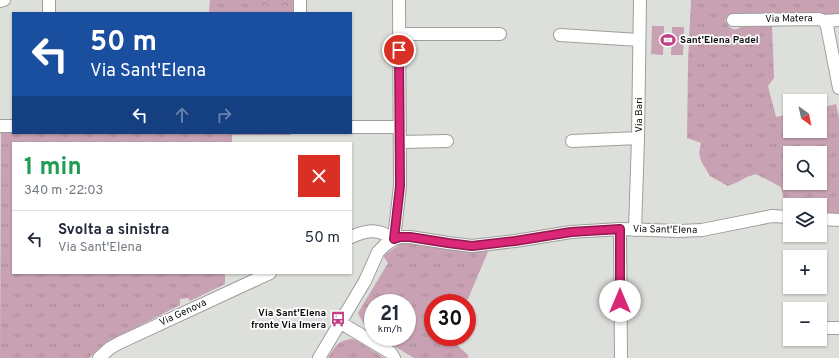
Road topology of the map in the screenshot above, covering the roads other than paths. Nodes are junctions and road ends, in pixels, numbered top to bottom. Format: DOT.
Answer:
graph roads {
  1 [pos="4,0"];
  2 [pos="49,0"];
  3 [pos="300,0"];
  4 [pos="399,0"];
  5 [pos="640,0"];
  6 [pos="0,1"];
  7 [pos="49,12"];
  8 [pos="300,12"];
  9 [pos="733,20"];
  10 [pos="839,20"];
  11 [pos="824,21"];
  12 [pos="399,34"];
  13 [pos="500,34"];
  14 [pos="560,35"];
  15 [pos="639,40"];
  16 [pos="839,88"];
  17 [pos="0,126"];
  18 [pos="12,126"];
  19 [pos="352,127"];
  20 [pos="400,127"];
  21 [pos="638,138"];
  22 [pos="448,141"];
  23 [pos="572,141"];
  24 [pos="401,142"];
  25 [pos="783,217"];
  26 [pos="827,219"];
  27 [pos="839,220"];
  28 [pos="620,229"];
  29 [pos="635,230"];
  30 [pos="352,237"];
  31 [pos="394,239"];
  32 [pos="268,274"];
  33 [pos="341,323"];
  34 [pos="827,328"];
  35 [pos="839,328"];
  36 [pos="99,358"];
  37 [pos="319,358"];
  38 [pos="394,358"];
  39 [pos="621,358"];
  1 -- 6 [label="street"];
  2 -- 7 [label="street"];
  3 -- 8 [label="street"];
  4 -- 12 [label="street"];
  5 -- 15 [label="street, Via Bari"];
  9 -- 11 [label="street, Via Matera"];
  10 -- 11 [label="street"];
  11 -- 16 [label="street, Via Matera"];
  12 -- 13 [label="street"];
  12 -- 20 [label="street"];
  14 -- 15 [label="street"];
  15 -- 21 [label="street, Via Bari"];
  17 -- 18 [label="street"];
  19 -- 20 [label="street"];
  20 -- 24 [label="street"];
  21 -- 23 [label="street"];
  21 -- 29 [label="street, Via Bari"];
  22 -- 24 [label="street"];
  24 -- 31 [label="street"];
  25 -- 29 [label="street, Via Sant'Elena"];
  26 -- 27 [label="street"];
  28 -- 29 [label="street, Via Sant'Elena"];
  28 -- 31 [label="street, Via Sant'Elena"];
  28 -- 39 [label="street"];
  30 -- 31 [label="street"];
  31 -- 33 [label="street"];
  32 -- 36 [label="street, Via Genova"];
  33 -- 37 [label="street"];
  33 -- 38 [label="street"];
  34 -- 35 [label="street"];
}
